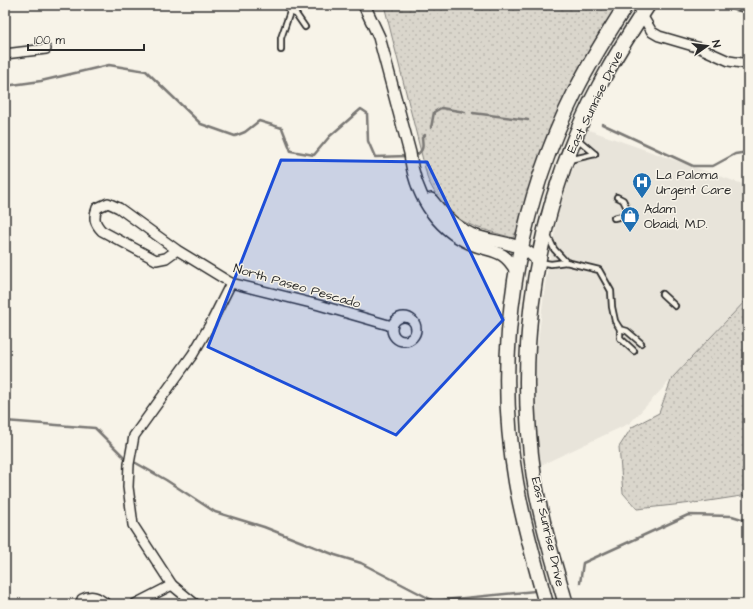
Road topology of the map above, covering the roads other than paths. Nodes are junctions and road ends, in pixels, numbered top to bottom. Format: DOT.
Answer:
graph roads {
  1 [pos="286,5"];
  2 [pos="364,5"];
  3 [pos="626,5"];
  4 [pos="736,5"];
  5 [pos="748,8"];
  6 [pos="645,10"];
  7 [pos="290,12"];
  8 [pos="305,27"];
  9 [pos="46,49"];
  10 [pos="599,49"];
  11 [pos="281,50"];
  12 [pos="5,54"];
  13 [pos="615,58"];
  14 [pos="748,64"];
  15 [pos="576,134"];
  16 [pos="410,153"];
  17 [pos="566,162"];
  18 [pos="617,197"];
  19 [pos="626,206"];
  20 [pos="622,216"];
  21 [pos="614,218"];
  22 [pos="545,230"];
  23 [pos="521,247"];
  24 [pos="176,250"];
  25 [pos="538,262"];
  26 [pos="566,262"];
  27 [pos="516,271"];
  28 [pos="231,283"];
  29 [pos="662,294"];
  30 [pos="675,306"];
  31 [pos="392,326"];
  32 [pos="620,329"];
  33 [pos="641,343"];
  34 [pos="634,351"];
  35 [pos="534,479"];
  36 [pos="516,480"];
  37 [pos="172,585"];
  38 [pos="81,604"];
  39 [pos="106,604"];
  40 [pos="135,604"];
  41 [pos="195,604"];
  42 [pos="546,604"];
  43 [pos="566,604"];
  1 -- 7 [label="lane"];
  2 -- 16 [label="street"];
  3 -- 10 [label="main road, East Sunrise Drive"];
  4 -- 5 [label="street"];
  6 -- 13 [label="main road, East Sunrise Drive"];
  6 -- 14 [label="street"];
  7 -- 8 [label="lane"];
  7 -- 11 [label="lane"];
  9 -- 12 [label="street"];
  10 -- 13 [label="main road"];
  10 -- 23 [label="main road, East Sunrise Drive"];
  13 -- 15 [label="main road, East Sunrise Drive"];
  15 -- 17 [label="main road, East Sunrise Drive"];
  15 -- 17 [label="lane"];
  16 -- 23 [label="street"];
  16 -- 27 [label="street"];
  17 -- 22 [label="main road, East Sunrise Drive"];
  18 -- 19 [label="lane"];
  20 -- 21 [label="lane"];
  22 -- 25 [label="main road, East Sunrise Drive"];
  22 -- 26 [label="lane"];
  23 -- 25 [label="street"];
  23 -- 27 [label="main road, East Sunrise Drive"];
  24 -- 24 [label="street, North Paseo Pescado"];
  24 -- 28 [label="street, North Paseo Pescado"];
  25 -- 26 [label="lane"];
  25 -- 35 [label="main road, East Sunrise Drive"];
  26 -- 32 [label="lane"];
  27 -- 36 [label="main road, East Sunrise Drive"];
  28 -- 31 [label="street, North Paseo Pescado"];
  28 -- 37 [label="street"];
  29 -- 30 [label="lane"];
  32 -- 33 [label="lane"];
  32 -- 34 [label="lane"];
  35 -- 36 [label="main road"];
  35 -- 43 [label="main road, East Sunrise Drive"];
  36 -- 42 [label="main road, East Sunrise Drive"];
  37 -- 40 [label="street"];
  37 -- 41 [label="street"];
  38 -- 39 [label="street"];
}
